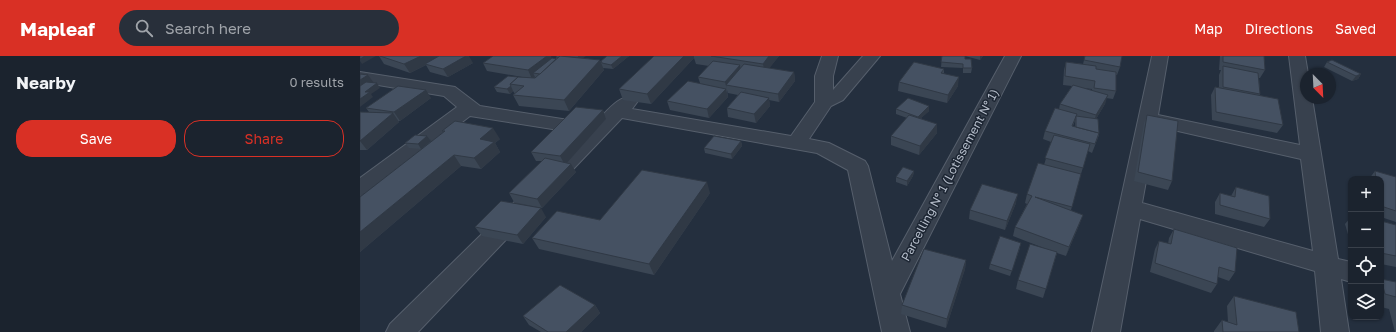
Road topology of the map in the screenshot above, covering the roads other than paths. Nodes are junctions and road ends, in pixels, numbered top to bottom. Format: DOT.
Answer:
graph roads {
  1 [pos="830,56"];
  2 [pos="872,56"];
  3 [pos="1013,56"];
  4 [pos="1160,56"];
  5 [pos="1297,56"];
  6 [pos="392,67"];
  7 [pos="366,78"];
  8 [pos="645,84"];
  9 [pos="824,102"];
  10 [pos="469,107"];
  11 [pos="619,112"];
  12 [pos="1147,119"];
  13 [pos="598,131"];
  14 [pos="796,144"];
  15 [pos="1310,154"];
  16 [pos="360,189"];
  17 [pos="1130,208"];
  18 [pos="1327,265"];
  19 [pos="1348,271"];
  20 [pos="887,294"];
  21 [pos="400,332"];
  22 [pos="896,332"];
  23 [pos="1106,332"];
  24 [pos="1335,332"];
  1 -- 9 [label="street"];
  2 -- 9 [label="street"];
  3 -- 20 [label="street, Parcelling N° 1 (Lotissement N° 1)"];
  4 -- 12 [label="street"];
  5 -- 15 [label="street"];
  6 -- 7 [label="street"];
  7 -- 10 [label="street"];
  8 -- 11 [label="street"];
  9 -- 14 [label="street"];
  10 -- 13 [label="street"];
  10 -- 16 [label="street"];
  11 -- 13 [label="street"];
  11 -- 14 [label="street"];
  12 -- 15 [label="street"];
  12 -- 17 [label="street"];
  13 -- 21 [label="street"];
  14 -- 20 [label="street"];
  15 -- 18 [label="street"];
  17 -- 18 [label="street"];
  17 -- 23 [label="street"];
  18 -- 19 [label="street"];
  18 -- 24 [label="street"];
  20 -- 22 [label="street"];
}
